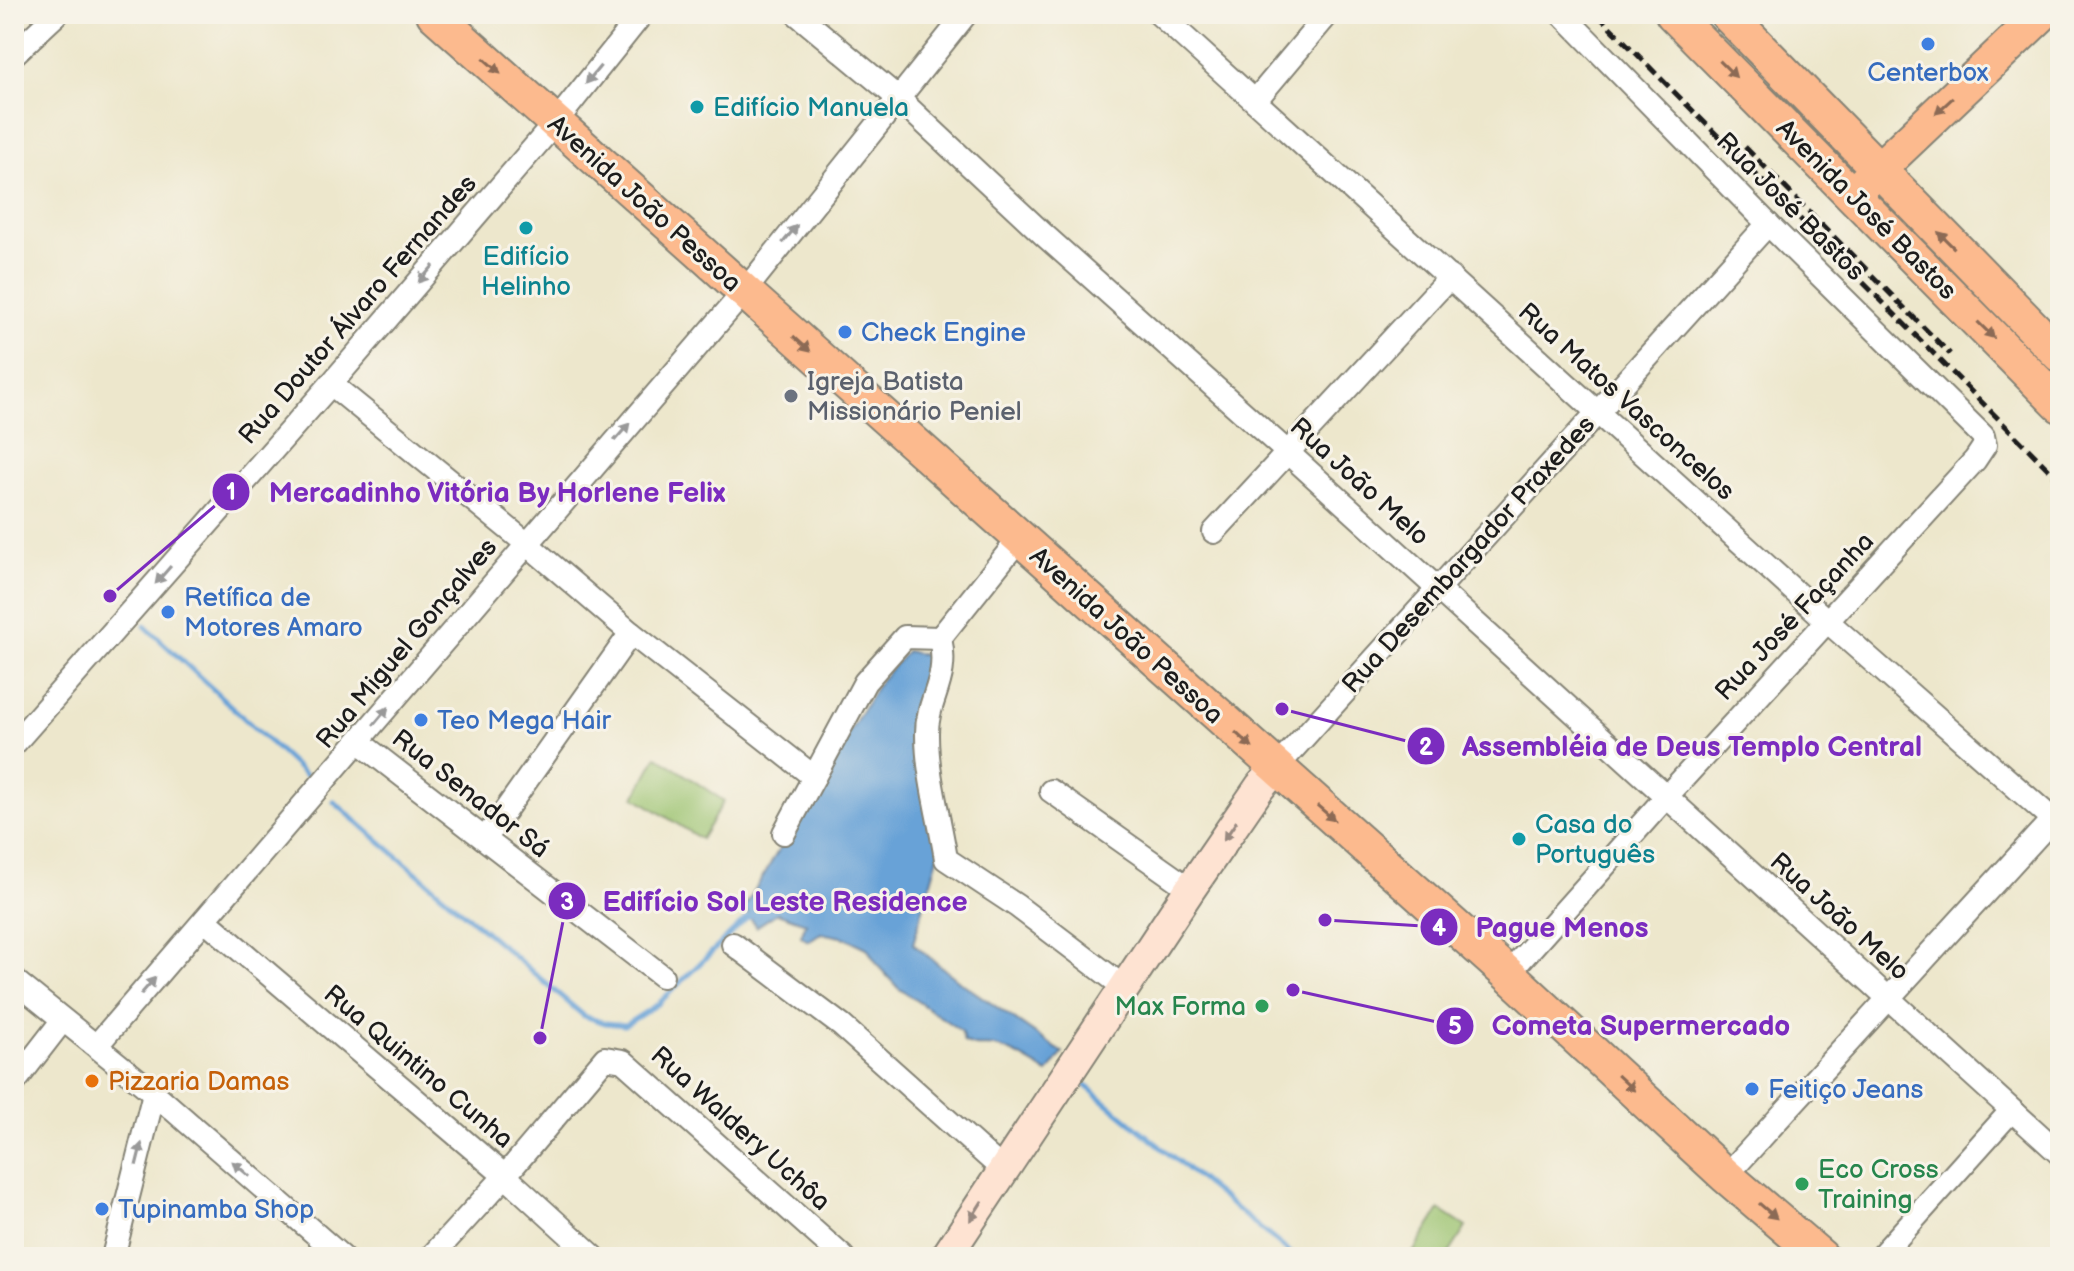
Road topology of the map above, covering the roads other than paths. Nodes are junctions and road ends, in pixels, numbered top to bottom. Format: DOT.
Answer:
graph roads {
  1 [pos="57,14"];
  2 [pos="434,14"];
  3 [pos="642,14"];
  4 [pos="797,14"];
  5 [pos="966,14"];
  6 [pos="1159,14"];
  7 [pos="1328,14"];
  8 [pos="1562,14"];
  9 [pos="1673,14"];
  10 [pos="1727,14"];
  11 [pos="2042,14"];
  12 [pos="14,54"];
  13 [pos="898,98"];
  14 [pos="1255,101"];
  15 [pos="555,123"];
  16 [pos="1878,170"];
  17 [pos="1852,195"];
  18 [pos="1768,224"];
  19 [pos="1450,277"];
  20 [pos="744,292"];
  21 [pos="2060,355"];
  22 [pos="331,384"];
  23 [pos="2060,405"];
  24 [pos="1597,412"];
  25 [pos="1983,436"];
  26 [pos="1286,451"];
  27 [pos="1214,532"];
  28 [pos="1019,539"];
  29 [pos="526,543"];
  30 [pos="1438,589"];
  31 [pos="1827,621"];
  32 [pos="631,633"];
  33 [pos="940,638"];
  34 [pos="359,742"];
  35 [pos="14,744"];
  36 [pos="1276,768"];
  37 [pos="814,777"];
  38 [pos="1051,791"];
  39 [pos="1667,796"];
  40 [pos="2057,819"];
  41 [pos="784,833"];
  42 [pos="485,839"];
  43 [pos="1190,889"];
  44 [pos="205,920"];
  45 [pos="733,944"];
  46 [pos="1508,974"];
  47 [pos="662,976"];
  48 [pos="14,980"];
  49 [pos="1125,988"];
  50 [pos="1889,999"];
  51 [pos="62,1021"];
  52 [pos="97,1045"];
  53 [pos="14,1083"];
  54 [pos="154,1093"];
  55 [pos="2011,1111"];
  56 [pos="2060,1154"];
  57 [pos="1002,1169"];
  58 [pos="505,1176"];
  59 [pos="1726,1176"];
  60 [pos="113,1257"];
  61 [pos="342,1257"];
  62 [pos="431,1257"];
  63 [pos="594,1257"];
  64 [pos="843,1257"];
  65 [pos="946,1257"];
  66 [pos="1821,1257"];
  67 [pos="1880,1257"];
  1 -- 12 [label="street"];
  2 -- 15 [label="main road, Avenida João Pessoa, one-way"];
  3 -- 15 [label="street, Rua Doutor Álvaro Fernandes, one-way"];
  4 -- 13 [label="street, Rua João Melo"];
  5 -- 13 [label="street, Rua Miguel Gonçalves"];
  6 -- 14 [label="street, Rua Matos Vasconcelos"];
  7 -- 14 [label="street"];
  8 -- 18 [label="street, Rua José Bastos"];
  9 -- 17 [label="main road, Avenida José Bastos, one-way"];
  10 -- 16 [label="main road, Avenida José Bastos"];
  11 -- 16 [label="main road, one-way"];
  20 -- 13 [label="street, Rua Miguel Gonçalves, one-way"];
  13 -- 26 [label="street, Rua João Melo"];
  14 -- 19 [label="street, Rua Matos Vasconcelos"];
  15 -- 20 [label="main road, Avenida João Pessoa"];
  15 -- 22 [label="street, Rua Doutor Álvaro Fernandes, one-way"];
  16 -- 17 [label="main road"];
  21 -- 16 [label="main road, Avenida José Bastos, one-way"];
  17 -- 23 [label="main road, Avenida José Bastos, one-way"];
  18 -- 24 [label="street, Rua Desembargador Praxedes"];
  18 -- 25 [label="street, Rua José Bastos"];
  19 -- 24 [label="street, Rua Matos Vasconcelos"];
  19 -- 26 [label="street"];
  20 -- 28 [label="main road, Avenida João Pessoa, one-way"];
  29 -- 20 [label="street, Rua Miguel Gonçalves, one-way"];
  22 -- 29 [label="street"];
  22 -- 35 [label="street, Rua Doutor Álvaro Fernandes, one-way"];
  24 -- 30 [label="street, Rua Desembargador Praxedes"];
  24 -- 31 [label="street, Rua Matos Vasconcelos"];
  25 -- 31 [label="street, Rua José Façanha"];
  26 -- 27 [label="street"];
  26 -- 30 [label="street, Rua João Melo"];
  28 -- 33 [label="street"];
  28 -- 36 [label="main road, Avenida João Pessoa, one-way"];
  29 -- 32 [label="street"];
  34 -- 29 [label="street, Rua Miguel Gonçalves, one-way"];
  30 -- 36 [label="street, Rua Desembargador Praxedes"];
  30 -- 39 [label="street, Rua João Melo"];
  31 -- 39 [label="street, Rua José Façanha"];
  31 -- 40 [label="street, Rua Matos Vasconcelos"];
  32 -- 37 [label="street"];
  32 -- 42 [label="street"];
  33 -- 37 [label="street"];
  33 -- 49 [label="street"];
  34 -- 42 [label="street, Rua Senador Sá"];
  34 -- 44 [label="street, Rua Miguel Gonçalves"];
  36 -- 43 [label="street, Rua Desembargador Praxedes, one-way"];
  36 -- 46 [label="main road, Avenida João Pessoa, one-way"];
  37 -- 41 [label="street"];
  38 -- 43 [label="street"];
  39 -- 46 [label="street, Rua José Façanha"];
  39 -- 50 [label="street, Rua João Melo"];
  40 -- 50 [label="street"];
  42 -- 47 [label="street, Rua Senador Sá"];
  43 -- 49 [label="street, Rua Desembargador Praxedes"];
  52 -- 44 [label="street, Rua Miguel Gonçalves, one-way"];
  44 -- 58 [label="street, Rua Quintino Cunha"];
  45 -- 57 [label="street"];
  46 -- 59 [label="main road, Avenida João Pessoa, one-way"];
  48 -- 51 [label="street"];
  49 -- 57 [label="street, Rua Desembargador Praxedes"];
  50 -- 55 [label="street, Rua João Melo"];
  50 -- 59 [label="street"];
  51 -- 52 [label="street"];
  51 -- 53 [label="street"];
  52 -- 54 [label="street"];
  60 -- 54 [label="street, one-way"];
  61 -- 54 [label="street, one-way"];
  55 -- 56 [label="street, Rua João Melo"];
  55 -- 67 [label="street"];
  57 -- 65 [label="street, Rua Desembargador Praxedes, one-way"];
  58 -- 62 [label="street"];
  58 -- 63 [label="street, Rua Quintino Cunha"];
  58 -- 64 [label="street, Rua Waldery Uchôa"];
  59 -- 66 [label="main road, Avenida João Pessoa, one-way"];
}
